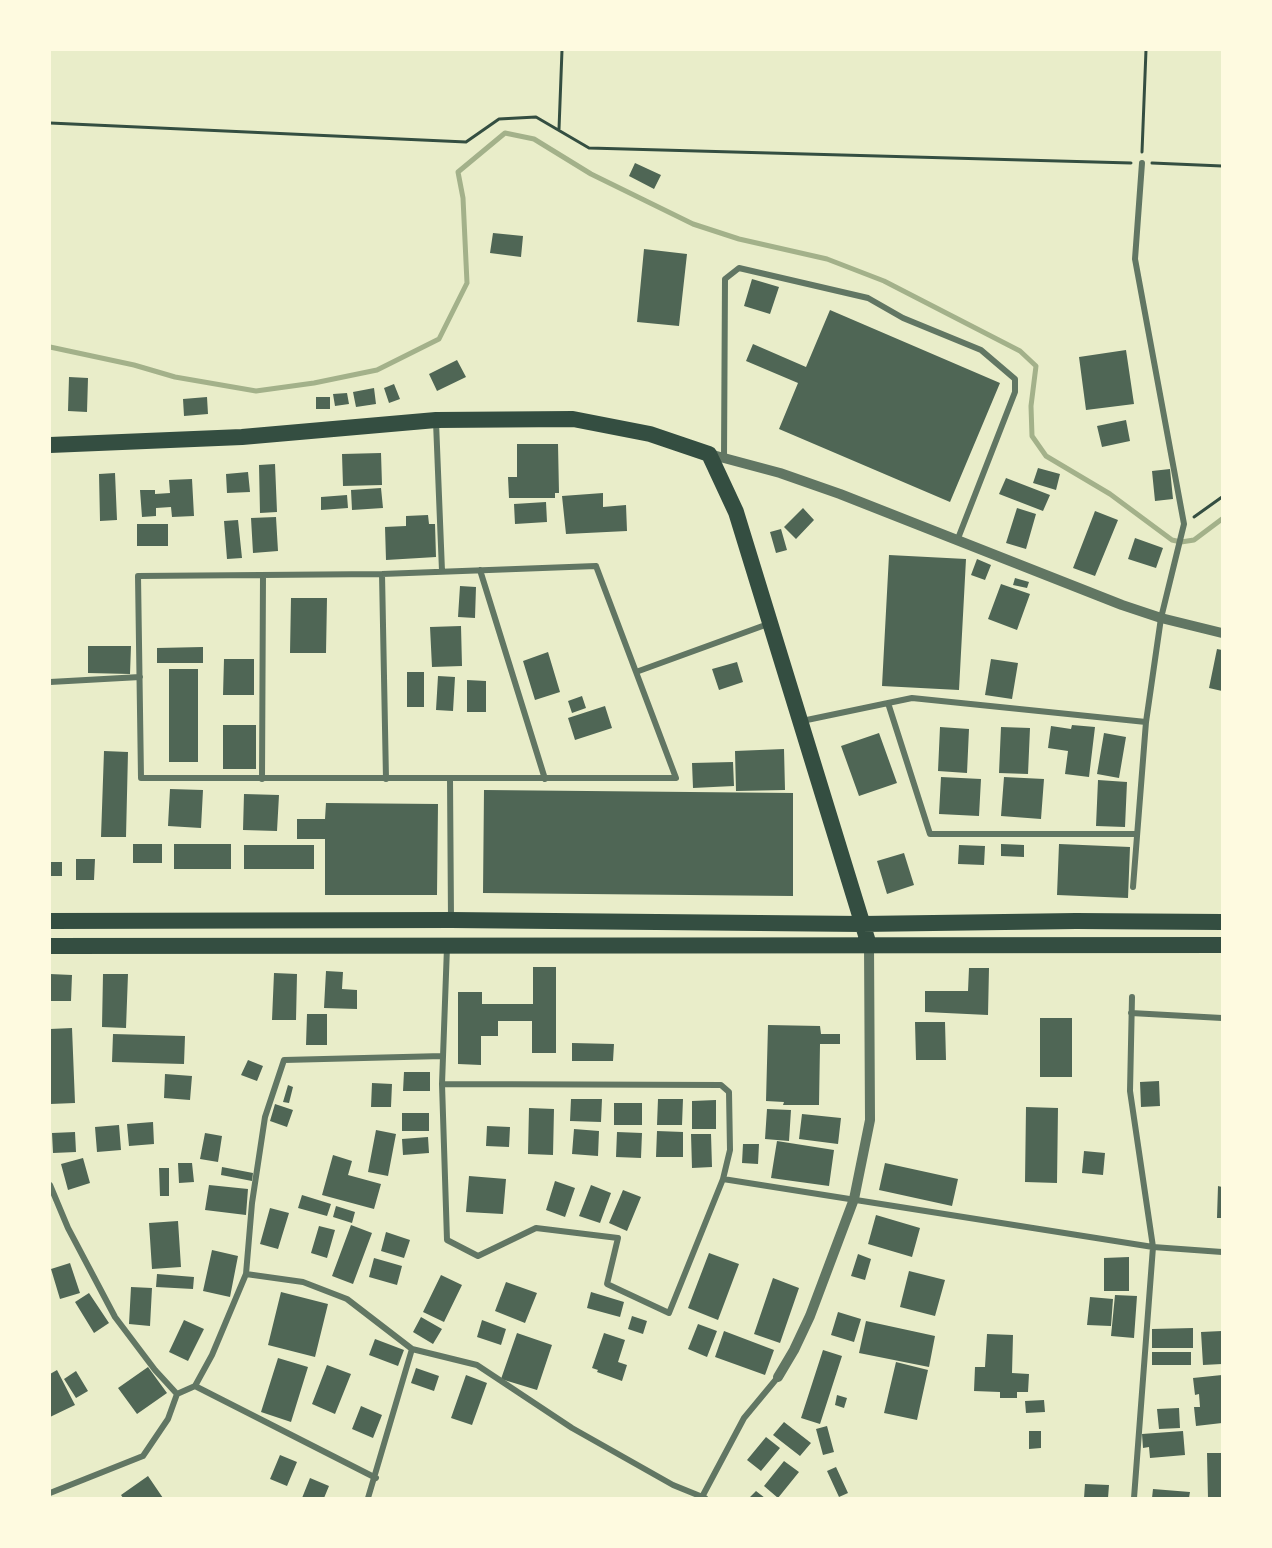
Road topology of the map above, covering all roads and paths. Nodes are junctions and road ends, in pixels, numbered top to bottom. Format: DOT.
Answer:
graph roads {
  1 [pos="562,50"];
  2 [pos="1146,50"];
  3 [pos="50,123"];
  4 [pos="559,129"];
  5 [pos="1142,163"];
  6 [pos="1222,166"];
  7 [pos="436,420"];
  8 [pos="50,445"];
  9 [pos="716,456"];
  10 [pos="1222,497"];
  11 [pos="1184,524"];
  12 [pos="957,540"];
  13 [pos="480,570"];
  14 [pos="442,571"];
  15 [pos="382,574"];
  16 [pos="263,575"];
  17 [pos="1161,618"];
  18 [pos="771,623"];
  19 [pos="1222,633"];
  20 [pos="636,672"];
  21 [pos="140,677"];
  22 [pos="50,682"];
  23 [pos="888,703"];
  24 [pos="801,721"];
  25 [pos="1146,722"];
  26 [pos="262,778"];
  27 [pos="545,778"];
  28 [pos="386,779"];
  29 [pos="450,779"];
  30 [pos="1137,834"];
  31 [pos="1133,887"];
  32 [pos="451,920"];
  33 [pos="50,921"];
  34 [pos="1222,922"];
  35 [pos="862,924"];
  36 [pos="447,945"];
  37 [pos="869,945"];
  38 [pos="1222,945"];
  39 [pos="50,946"];
  40 [pos="1132,997"];
  41 [pos="1131,1013"];
  42 [pos="1222,1018"];
  43 [pos="443,1056"];
  44 [pos="442,1084"];
  45 [pos="723,1179"];
  46 [pos="50,1185"];
  47 [pos="854,1199"];
  48 [pos="1153,1247"];
  49 [pos="1222,1252"];
  50 [pos="246,1274"];
  51 [pos="412,1349"];
  52 [pos="778,1377"];
  53 [pos="195,1386"];
  54 [pos="177,1394"];
  55 [pos="376,1478"];
  56 [pos="50,1493"];
  57 [pos="369,1498"];
  58 [pos="704,1498"];
  59 [pos="1134,1498"];
  1 -- 4 [label="path"];
  2 -- 5 [label="path"];
  3 -- 4 [label="path"];
  4 -- 5 [label="path"];
  5 -- 6 [label="path"];
  5 -- 11 [label="street"];
  7 -- 8 [label="highway"];
  7 -- 9 [label="highway"];
  7 -- 14 [label="street"];
  9 -- 12 [label="street"];
  9 -- 12 [label="street"];
  9 -- 18 [label="highway"];
  10 -- 11 [label="path"];
  11 -- 17 [label="street"];
  12 -- 17 [label="street"];
  13 -- 14 [label="street"];
  13 -- 20 [label="street"];
  13 -- 27 [label="street"];
  14 -- 15 [label="street"];
  15 -- 16 [label="street"];
  15 -- 28 [label="street"];
  16 -- 21 [label="street"];
  16 -- 26 [label="street"];
  17 -- 19 [label="street"];
  17 -- 25 [label="street"];
  18 -- 20 [label="street"];
  18 -- 24 [label="highway"];
  20 -- 27 [label="street"];
  21 -- 22 [label="street"];
  21 -- 26 [label="street"];
  23 -- 24 [label="street"];
  23 -- 25 [label="street"];
  23 -- 30 [label="street"];
  24 -- 35 [label="highway"];
  25 -- 30 [label="street"];
  26 -- 28 [label="street"];
  27 -- 29 [label="street"];
  28 -- 29 [label="street"];
  29 -- 32 [label="street"];
  30 -- 31 [label="street"];
  32 -- 33 [label="highway"];
  32 -- 35 [label="highway"];
  34 -- 35 [label="highway"];
  35 -- 37 [label="highway"];
  36 -- 37 [label="highway"];
  36 -- 39 [label="highway"];
  36 -- 43 [label="street"];
  37 -- 38 [label="highway"];
  37 -- 47 [label="street"];
  40 -- 41 [label="street"];
  41 -- 42 [label="street"];
  41 -- 48 [label="street"];
  43 -- 44 [label="street"];
  43 -- 50 [label="street"];
  44 -- 45 [label="street"];
  44 -- 45 [label="street"];
  45 -- 47 [label="street"];
  46 -- 54 [label="street"];
  47 -- 48 [label="street"];
  47 -- 52 [label="street"];
  48 -- 49 [label="street"];
  48 -- 59 [label="street"];
  50 -- 51 [label="street"];
  50 -- 53 [label="street"];
  51 -- 55 [label="street"];
  51 -- 58 [label="street"];
  52 -- 58 [label="street"];
  53 -- 54 [label="street"];
  53 -- 55 [label="street"];
  54 -- 56 [label="street"];
  55 -- 57 [label="street"];
}
